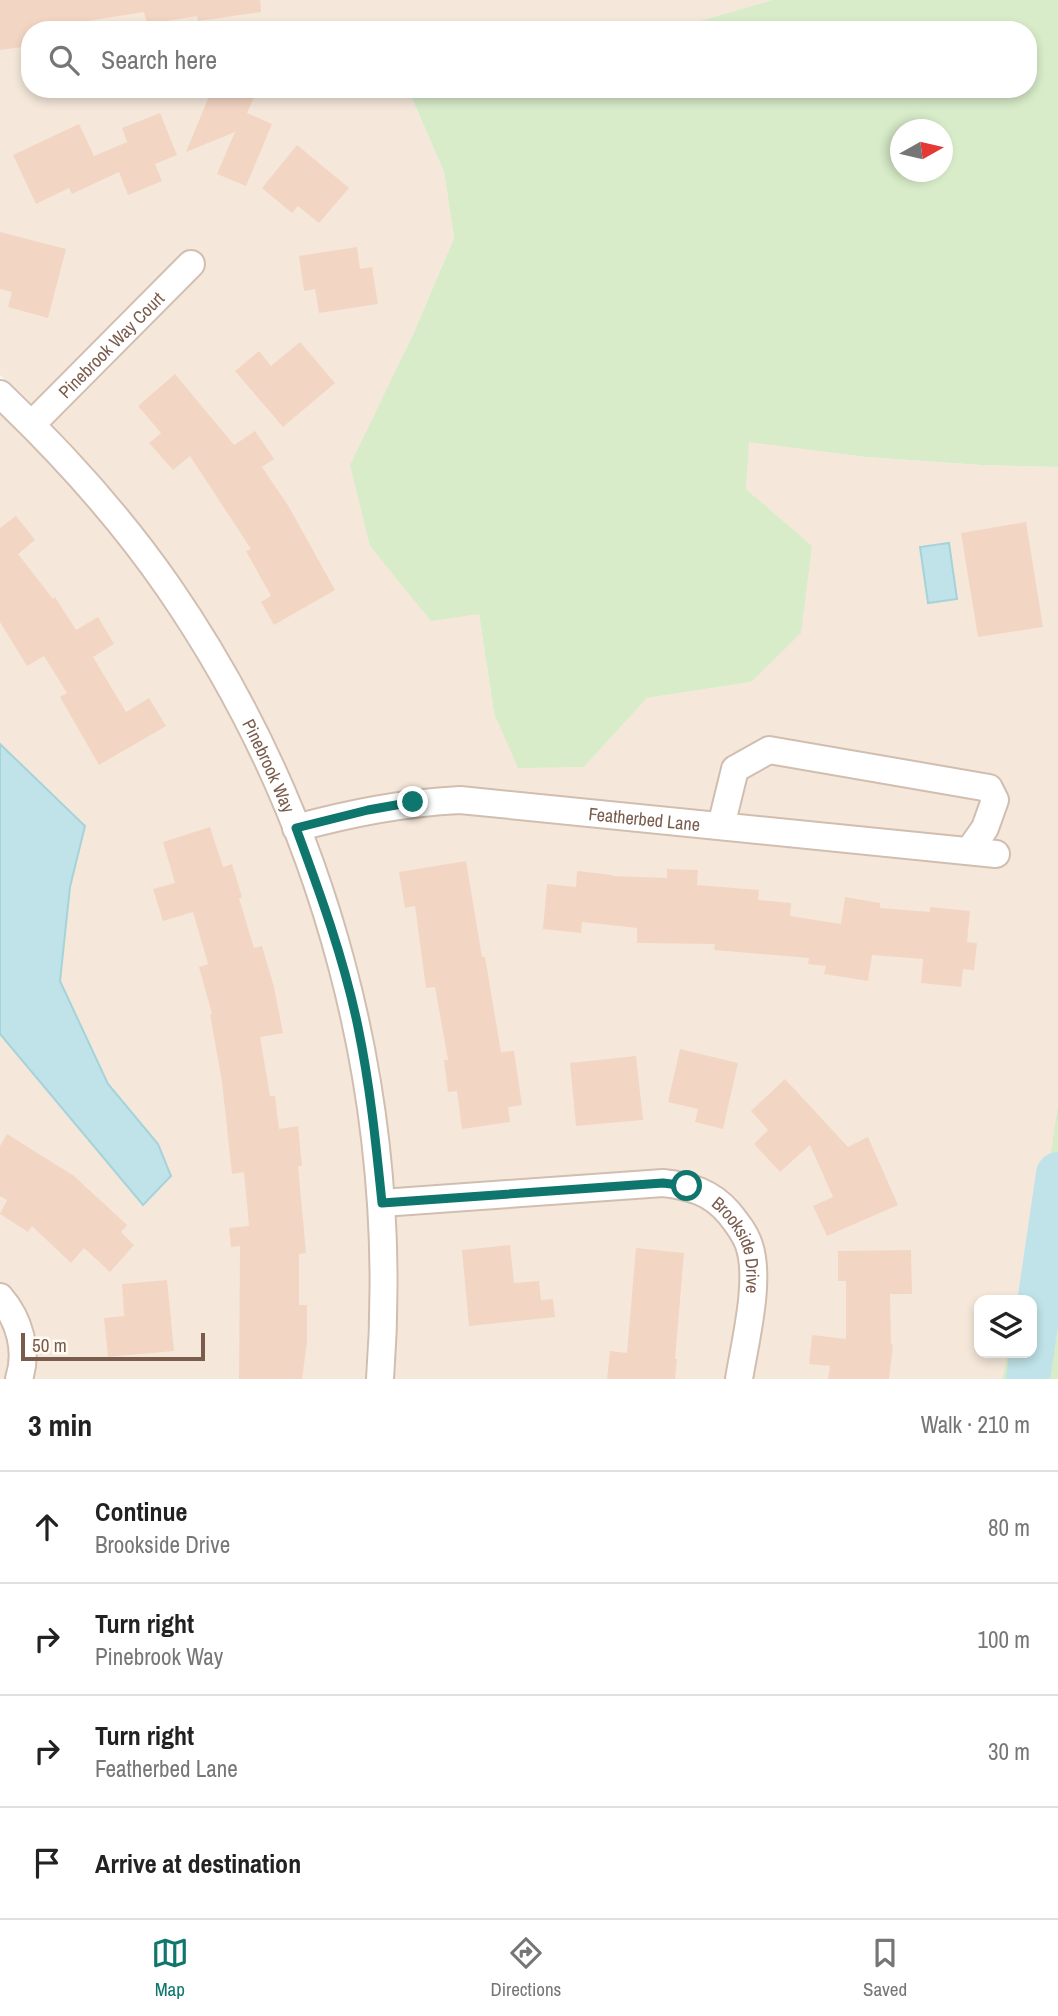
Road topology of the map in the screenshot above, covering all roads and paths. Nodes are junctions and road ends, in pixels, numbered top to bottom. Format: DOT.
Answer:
graph roads {
  1 [pos="191,264"];
  2 [pos="0,394"];
  3 [pos="32,424"];
  4 [pos="721,826"];
  5 [pos="296,828"];
  6 [pos="969,851"];
  7 [pos="996,854"];
  8 [pos="382,1203"];
  9 [pos="0,1297"];
  10 [pos="19,1379"];
  11 [pos="380,1379"];
  12 [pos="740,1379"];
  1 -- 3 [label="street, Pinebrook Way Court"];
  2 -- 3 [label="street, Pinebrook Way"];
  3 -- 5 [label="street, Pinebrook Way"];
  4 -- 5 [label="street, Featherbed Lane"];
  4 -- 6 [label="street, Featherbed Lane"];
  4 -- 6 [label="street"];
  5 -- 8 [label="street, Pinebrook Way"];
  6 -- 7 [label="street, Featherbed Lane"];
  8 -- 11 [label="street, Pinebrook Way"];
  8 -- 12 [label="street, Brookside Drive"];
  9 -- 10 [label="street"];
}
